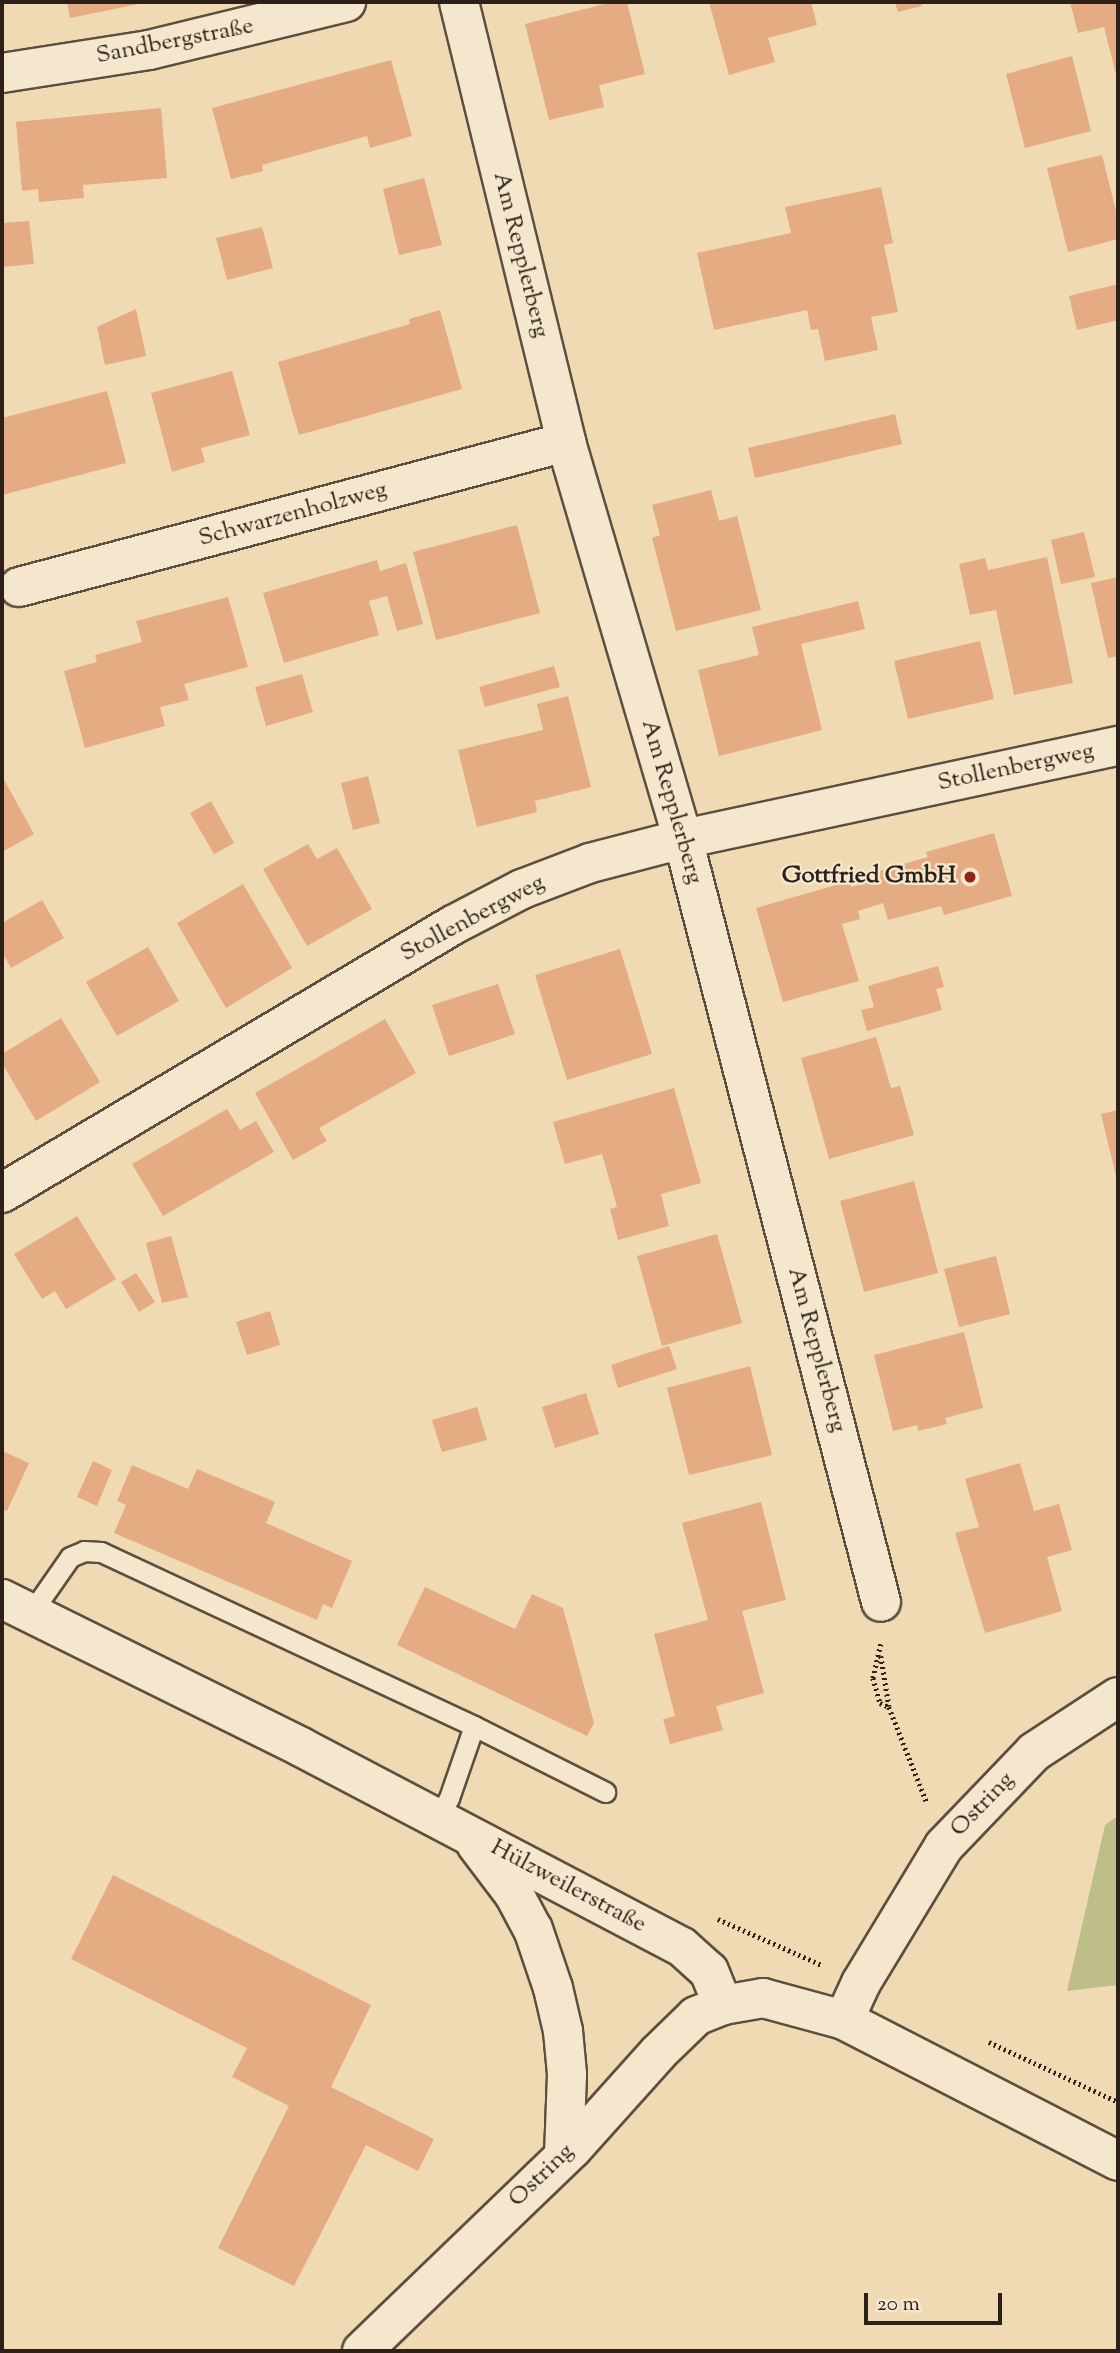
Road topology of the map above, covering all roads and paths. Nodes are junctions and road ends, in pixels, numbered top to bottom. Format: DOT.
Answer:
graph roads {
  1 [pos="346,2"];
  2 [pos="459,2"];
  3 [pos="2,72"];
  4 [pos="566,442"];
  5 [pos="19,587"];
  6 [pos="1118,746"];
  7 [pos="683,839"];
  8 [pos="2,1193"];
  9 [pos="881,1602"];
  10 [pos="17,1606"];
  11 [pos="881,1652"];
  12 [pos="1118,1697"];
  13 [pos="889,1707"];
  14 [pos="474,1726"];
  15 [pos="605,1792"];
  16 [pos="453,1826"];
  17 [pos="944,1846"];
  18 [pos="723,2005"];
  19 [pos="844,2020"];
  20 [pos="564,2156"];
  21 [pos="1118,2161"];
  22 [pos="362,2351"];
  1 -- 3 [label="street, Sandbergstraße"];
  2 -- 4 [label="street, Am Repplerberg"];
  4 -- 5 [label="street, Schwarzenholzweg"];
  4 -- 7 [label="street, Am Repplerberg"];
  6 -- 7 [label="street, Stollenbergweg"];
  7 -- 8 [label="street, Stollenbergweg"];
  7 -- 9 [label="street, Am Repplerberg"];
  9 -- 11 [label="path"];
  10 -- 14 [label="lane"];
  10 -- 16 [label="street, Hülzweilerstraße"];
  11 -- 13 [label="path"];
  11 -- 13 [label="path"];
  12 -- 17 [label="street, Ostring"];
  13 -- 17 [label="path"];
  14 -- 15 [label="lane"];
  14 -- 16 [label="lane"];
  16 -- 18 [label="street, Hülzweilerstraße"];
  16 -- 20 [label="street"];
  17 -- 19 [label="street, Ostring"];
  18 -- 19 [label="street"];
  18 -- 20 [label="street, Ostring"];
  19 -- 21 [label="street"];
  20 -- 22 [label="street, Ostring"];
}
